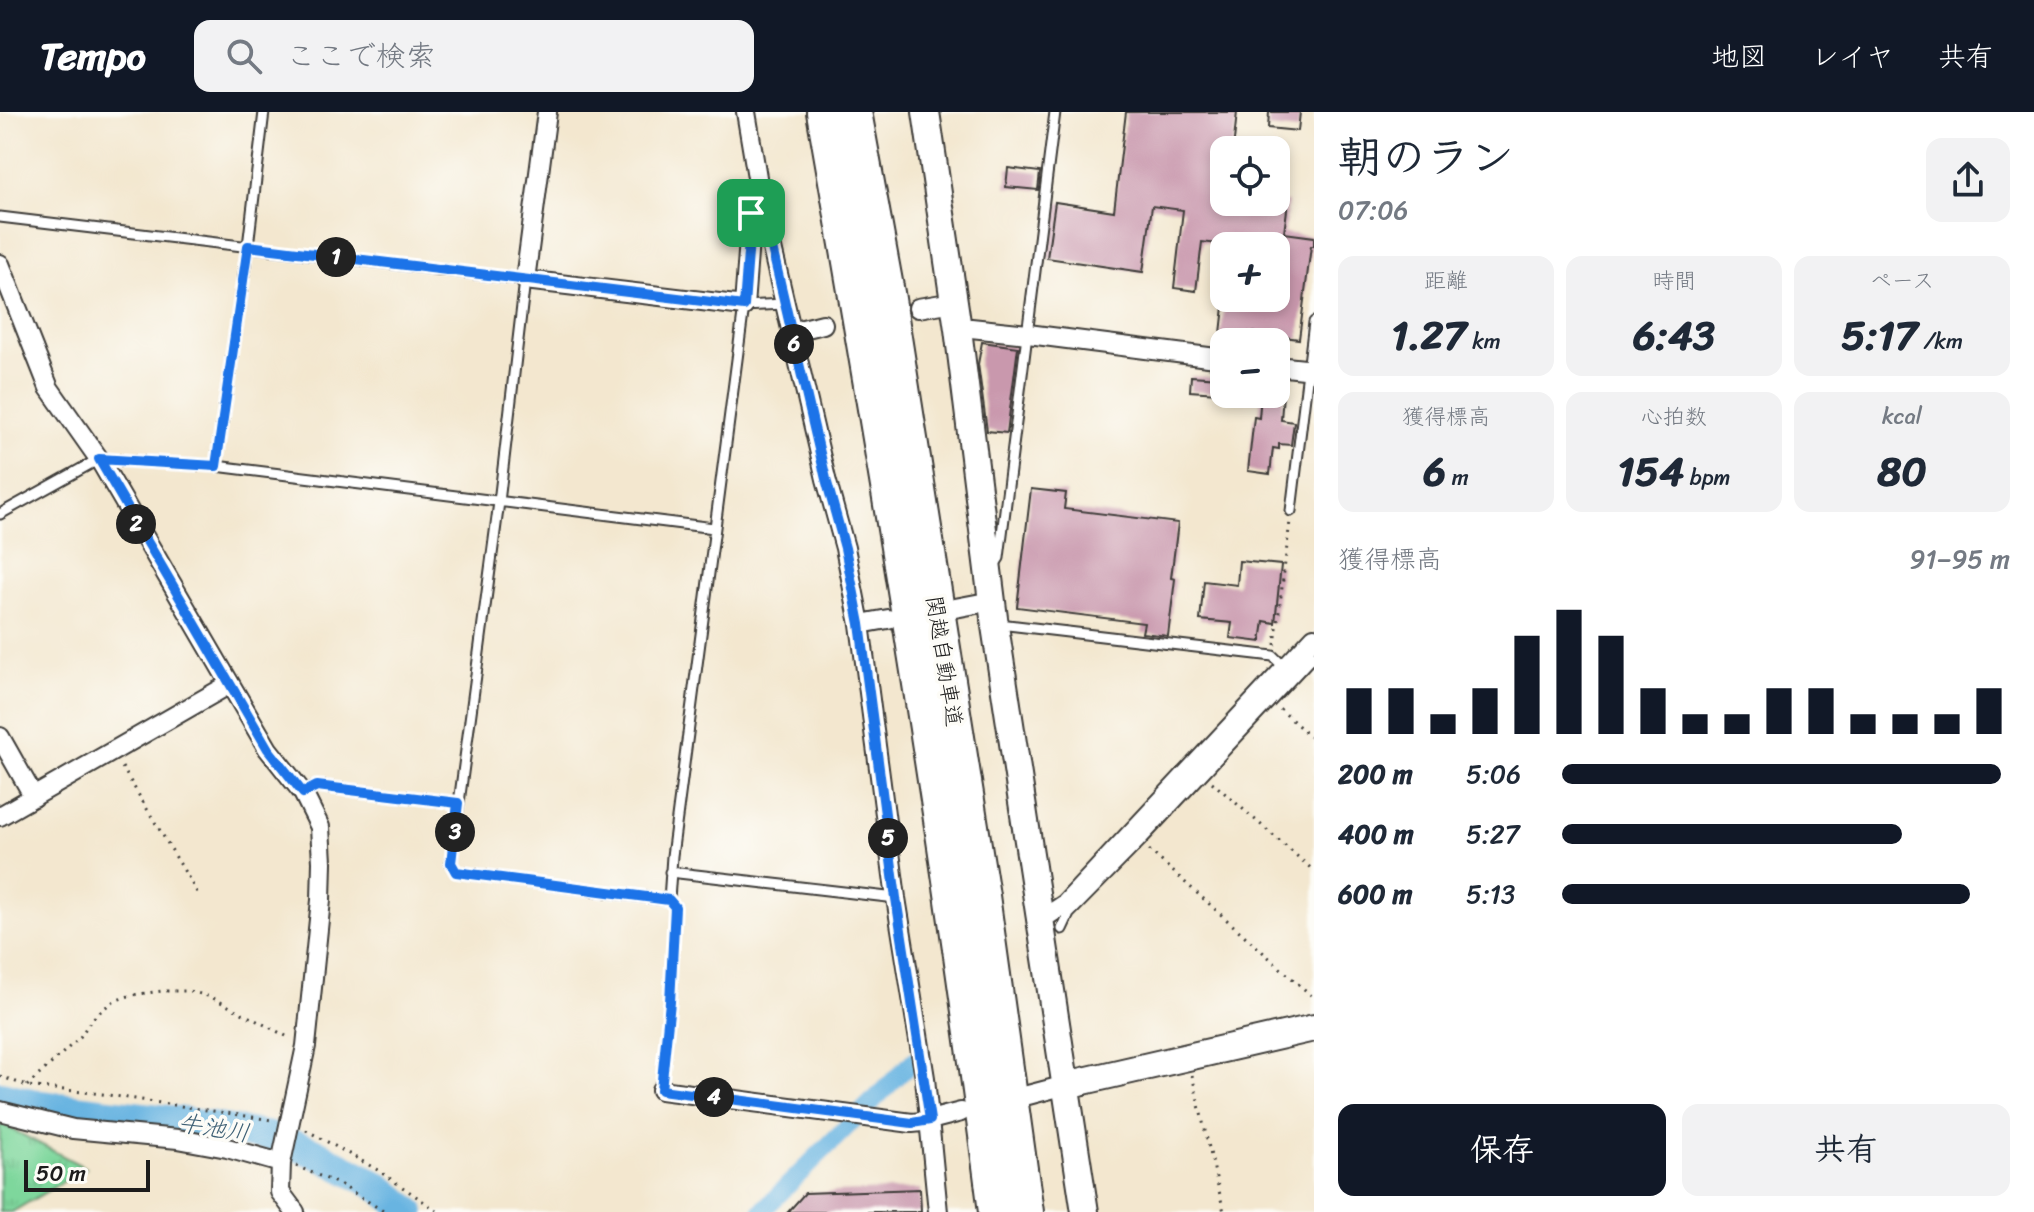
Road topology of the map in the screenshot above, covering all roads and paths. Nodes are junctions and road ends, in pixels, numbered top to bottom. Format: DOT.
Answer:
graph roads {
  1 [pos="264,112"];
  2 [pos="547,112"];
  3 [pos="746,112"];
  4 [pos="824,112"];
  5 [pos="854,112"];
  6 [pos="926,112"];
  7 [pos="1055,112"];
  8 [pos="761,201"];
  9 [pos="0,217"];
  10 [pos="248,246"];
  11 [pos="0,264"];
  12 [pos="525,280"];
  13 [pos="954,302"];
  14 [pos="785,304"];
  15 [pos="744,306"];
  16 [pos="918,308"];
  17 [pos="1314,322"];
  18 [pos="823,324"];
  19 [pos="958,329"];
  20 [pos="791,332"];
  21 [pos="1028,334"];
  22 [pos="1210,357"];
  23 [pos="1290,368"];
  24 [pos="1311,370"];
  25 [pos="99,459"];
  26 [pos="216,466"];
  27 [pos="499,502"];
  28 [pos="1291,511"];
  29 [pos="0,514"];
  30 [pos="714,528"];
  31 [pos="987,568"];
  32 [pos="955,608"];
  33 [pos="993,614"];
  34 [pos="888,619"];
  35 [pos="860,624"];
  36 [pos="1314,637"];
  37 [pos="1314,655"];
  38 [pos="1279,662"];
  39 [pos="230,684"];
  40 [pos="1272,701"];
  41 [pos="0,737"];
  42 [pos="1314,740"];
  43 [pos="113,751"];
  44 [pos="1203,774"];
  45 [pos="303,793"];
  46 [pos="34,797"];
  47 [pos="458,803"];
  48 [pos="0,816"];
  49 [pos="1140,842"];
  50 [pos="1314,871"];
  51 [pos="670,872"];
  52 [pos="198,894"];
  53 [pos="896,898"];
  54 [pos="669,900"];
  55 [pos="1050,923"];
  56 [pos="1314,998"];
  57 [pos="1314,1028"];
  58 [pos="306,1046"];
  59 [pos="1188,1057"];
  60 [pos="0,1076"];
  61 [pos="1066,1085"];
  62 [pos="27,1086"];
  63 [pos="661,1090"];
  64 [pos="1028,1095"];
  65 [pos="0,1111"];
  66 [pos="961,1112"];
  67 [pos="930,1120"];
  68 [pos="289,1124"];
  69 [pos="282,1159"];
  70 [pos="295,1212"];
  71 [pos="385,1212"];
  72 [pos="439,1212"];
  73 [pos="938,1212"];
  74 [pos="996,1212"];
  75 [pos="1026,1212"];
  76 [pos="1085,1212"];
  77 [pos="1224,1212"];
  1 -- 10 [label="lane"];
  2 -- 12 [label="street"];
  3 -- 8 [label="street"];
  4 -- 74 [label="highway, 関越自動車道"];
  5 -- 75 [label="highway, 関越自動車道"];
  6 -- 13 [label="street"];
  7 -- 21 [label="lane"];
  8 -- 14 [label="street"];
  8 -- 15 [label="street"];
  9 -- 10 [label="lane"];
  10 -- 12 [label="lane"];
  10 -- 26 [label="lane"];
  11 -- 25 [label="street"];
  12 -- 15 [label="street"];
  12 -- 27 [label="lane"];
  13 -- 16 [label="street"];
  13 -- 19 [label="street"];
  14 -- 15 [label="lane"];
  14 -- 20 [label="street"];
  15 -- 30 [label="lane"];
  17 -- 24 [label="lane"];
  18 -- 20 [label="street"];
  19 -- 21 [label="street"];
  19 -- 31 [label="street"];
  20 -- 35 [label="street"];
  21 -- 22 [label="street"];
  21 -- 31 [label="lane"];
  23 -- 24 [label="street"];
  24 -- 28 [label="lane"];
  25 -- 26 [label="lane"];
  25 -- 29 [label="lane"];
  25 -- 39 [label="street"];
  26 -- 27 [label="lane"];
  27 -- 30 [label="lane"];
  27 -- 47 [label="lane"];
  28 -- 38 [label="path"];
  30 -- 51 [label="lane"];
  31 -- 33 [label="street"];
  32 -- 33 [label="street"];
  33 -- 38 [label="lane"];
  33 -- 55 [label="street"];
  34 -- 35 [label="street"];
  35 -- 53 [label="street"];
  36 -- 38 [label="street"];
  37 -- 40 [label="lane"];
  38 -- 55 [label="street"];
  39 -- 43 [label="street"];
  39 -- 45 [label="street"];
  40 -- 42 [label="path"];
  40 -- 44 [label="lane"];
  41 -- 46 [label="street"];
  43 -- 46 [label="street"];
  43 -- 52 [label="path"];
  44 -- 49 [label="lane"];
  44 -- 50 [label="path"];
  45 -- 47 [label="lane"];
  45 -- 58 [label="street"];
  46 -- 48 [label="street"];
  47 -- 54 [label="lane"];
  49 -- 55 [label="lane"];
  49 -- 56 [label="path"];
  51 -- 53 [label="lane"];
  51 -- 54 [label="lane"];
  53 -- 67 [label="street"];
  54 -- 63 [label="path"];
  55 -- 61 [label="street"];
  57 -- 59 [label="street"];
  58 -- 62 [label="path"];
  58 -- 68 [label="street"];
  59 -- 61 [label="street"];
  59 -- 77 [label="path"];
  60 -- 62 [label="path"];
  61 -- 64 [label="street"];
  61 -- 76 [label="street"];
  62 -- 68 [label="path"];
  63 -- 67 [label="street"];
  65 -- 69 [label="street"];
  66 -- 67 [label="street"];
  67 -- 73 [label="street"];
  68 -- 69 [label="street"];
  68 -- 72 [label="path"];
  69 -- 70 [label="street"];
  69 -- 71 [label="path"];
}
